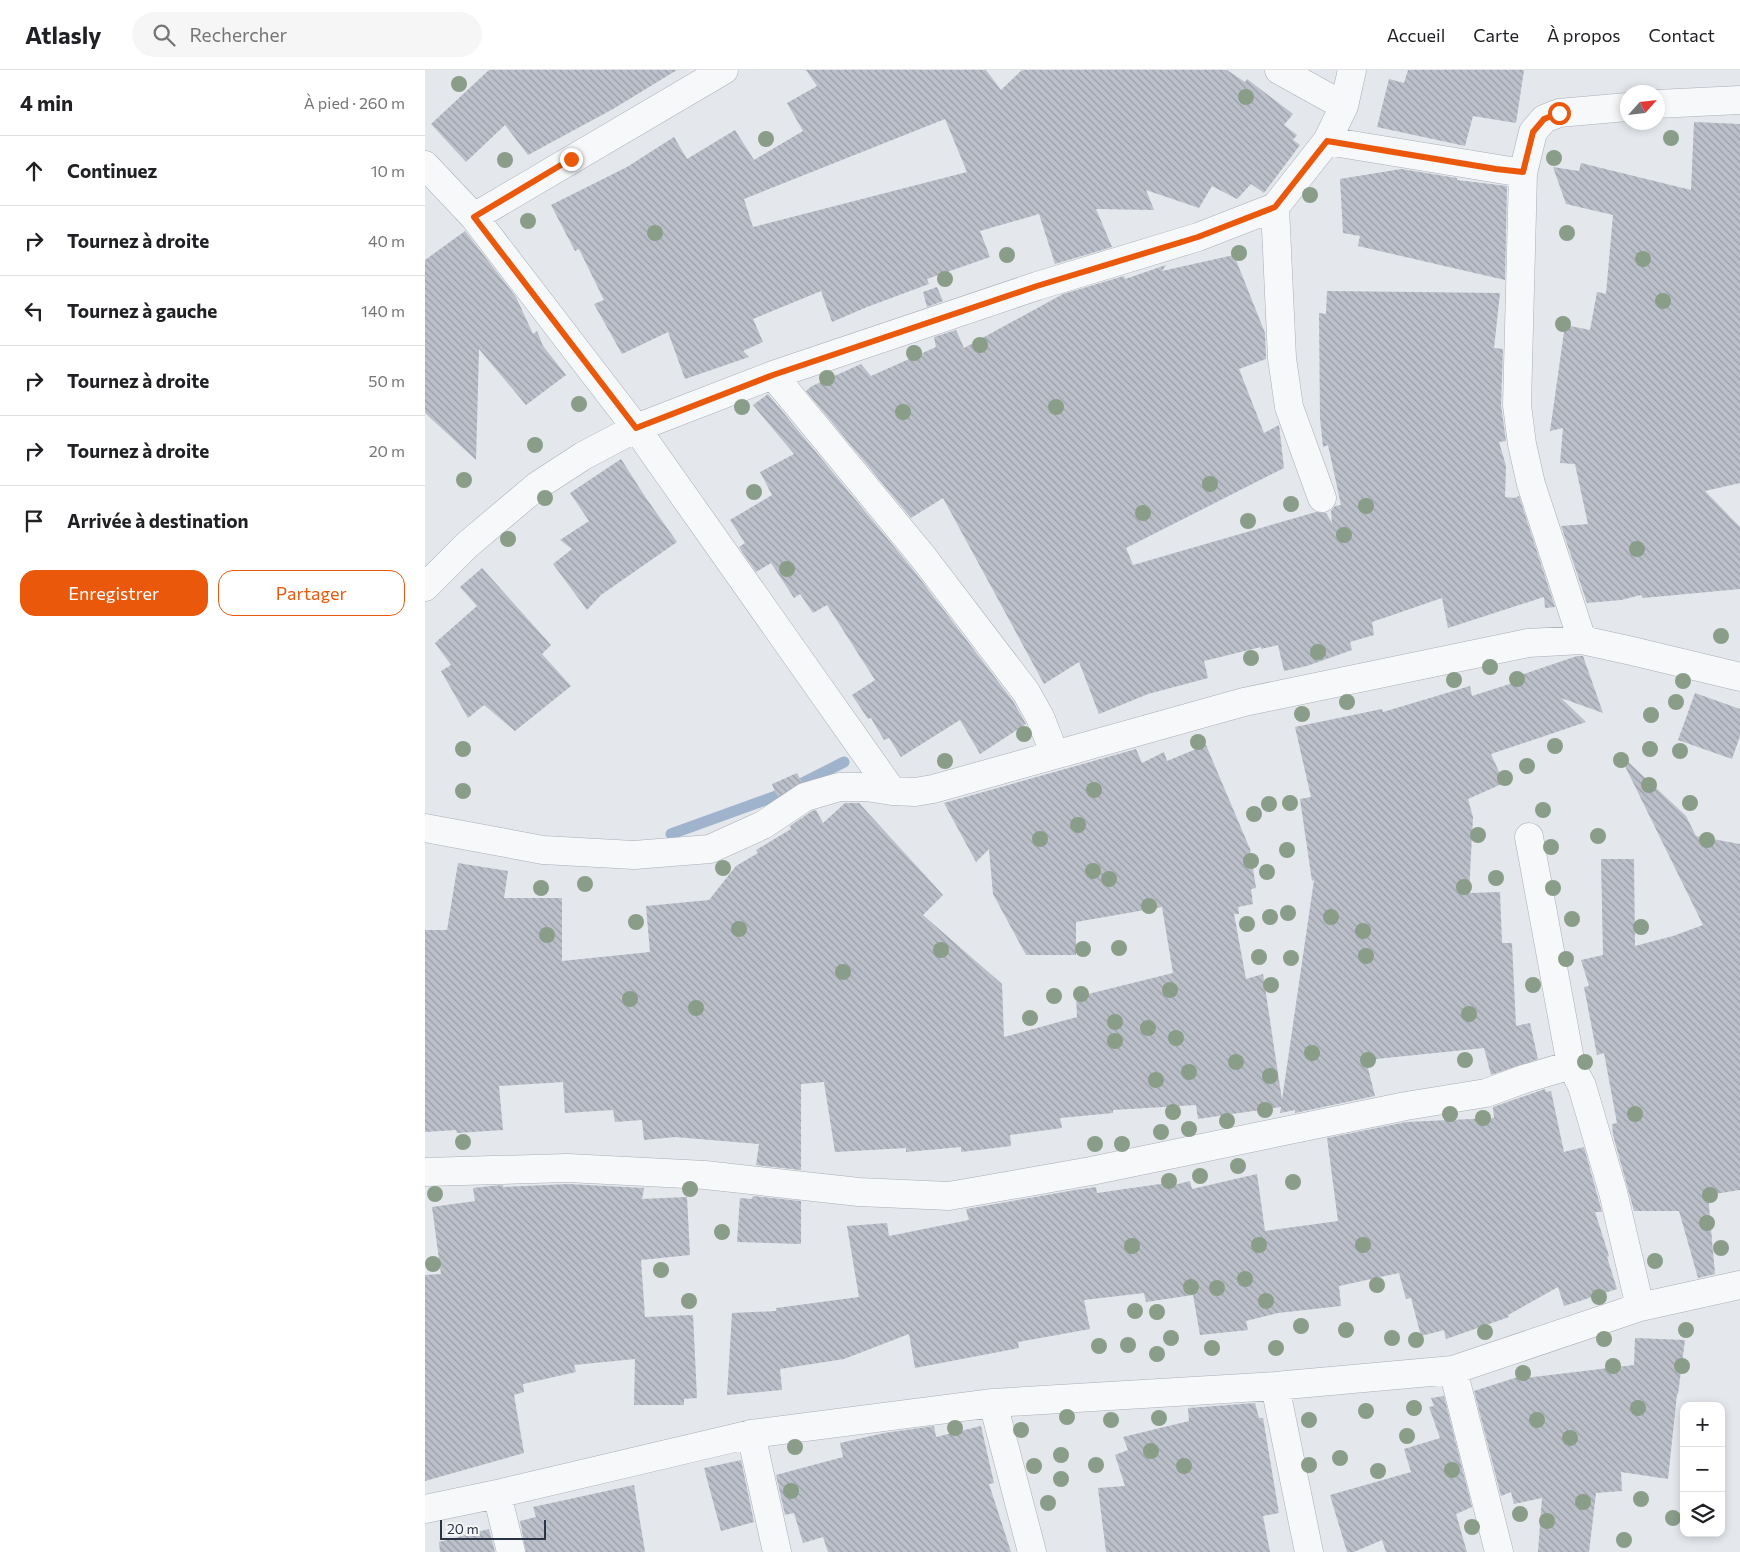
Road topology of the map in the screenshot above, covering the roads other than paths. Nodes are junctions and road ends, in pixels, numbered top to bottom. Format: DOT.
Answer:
graph roads {
  1 [pos="724,70"];
  2 [pos="1279,70"];
  3 [pos="1352,70"];
  4 [pos="1740,100"];
  5 [pos="1665,104"];
  6 [pos="1344,106"];
  7 [pos="1620,108"];
  8 [pos="1327,141"];
  9 [pos="425,165"];
  10 [pos="1523,172"];
  11 [pos="1275,207"];
  12 [pos="474,217"];
  13 [pos="773,375"];
  14 [pos="636,428"];
  15 [pos="1322,498"];
  16 [pos="425,587"];
  17 [pos="1582,640"];
  18 [pos="1740,677"];
  19 [pos="1055,755"];
  20 [pos="891,791"];
  21 [pos="425,828"];
  22 [pos="1529,837"];
  23 [pos="1571,1065"];
  24 [pos="425,1172"];
  25 [pos="1740,1286"];
  26 [pos="1640,1306"];
  27 [pos="1453,1370"];
  28 [pos="1275,1386"];
  29 [pos="993,1403"];
  30 [pos="751,1434"];
  31 [pos="497,1494"];
  32 [pos="425,1509"];
  33 [pos="511,1552"];
  34 [pos="777,1552"];
  35 [pos="1032,1552"];
  36 [pos="1309,1552"];
  37 [pos="1499,1552"];
  1 -- 12 [label="street"];
  2 -- 6 [label="street"];
  3 -- 6 [label="street"];
  4 -- 5 [label="street"];
  6 -- 8 [label="street"];
  7 -- 10 [label="street"];
  8 -- 10 [label="street"];
  8 -- 11 [label="street"];
  9 -- 12 [label="street"];
  10 -- 17 [label="street"];
  11 -- 13 [label="street"];
  11 -- 15 [label="street"];
  12 -- 14 [label="street"];
  13 -- 14 [label="street"];
  13 -- 19 [label="street"];
  14 -- 16 [label="street"];
  14 -- 20 [label="street"];
  17 -- 18 [label="street"];
  17 -- 19 [label="street"];
  19 -- 20 [label="street"];
  20 -- 21 [label="street"];
  22 -- 23 [label="street"];
  23 -- 24 [label="street"];
  23 -- 26 [label="street"];
  25 -- 26 [label="street"];
  26 -- 27 [label="street"];
  27 -- 28 [label="street"];
  27 -- 37 [label="street"];
  28 -- 29 [label="street"];
  28 -- 36 [label="street"];
  29 -- 30 [label="street"];
  29 -- 35 [label="street"];
  30 -- 31 [label="street"];
  30 -- 34 [label="street"];
  31 -- 32 [label="street"];
  31 -- 33 [label="street"];
}
